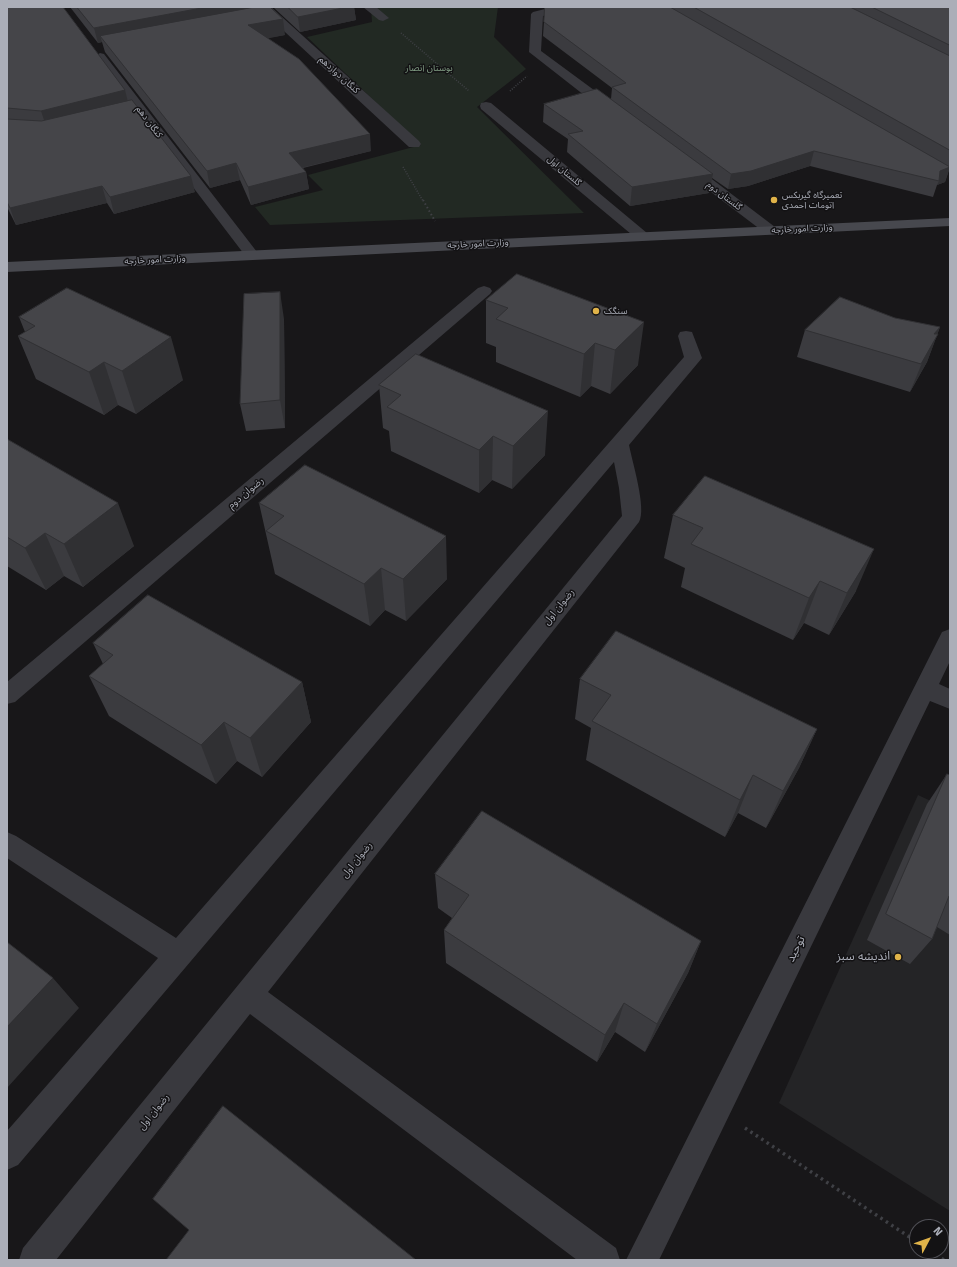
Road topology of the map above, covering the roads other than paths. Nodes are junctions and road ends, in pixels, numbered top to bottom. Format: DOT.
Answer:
graph roads {
  1 [pos="369,7"];
  2 [pos="567,7"];
  3 [pos="269,11"];
  4 [pos="258,18"];
  5 [pos="383,18"];
  6 [pos="110,46"];
  7 [pos="486,106"];
  8 [pos="140,109"];
  9 [pos="125,112"];
  10 [pos="620,116"];
  11 [pos="414,144"];
  12 [pos="676,159"];
  13 [pos="950,222"];
  14 [pos="770,230"];
  15 [pos="642,236"];
  16 [pos="252,255"];
  17 [pos="7,267"];
  18 [pos="484,291"];
  19 [pos="686,336"];
  20 [pos="619,444"];
  21 [pos="950,638"];
  22 [pos="925,688"];
  23 [pos="7,695"];
  24 [pos="950,700"];
  25 [pos="7,844"];
  26 [pos="178,955"];
  27 [pos="248,995"];
  28 [pos="7,1154"];
  29 [pos="35,1260"];
  30 [pos="604,1260"];
  31 [pos="642,1260"];
  1 -- 5 [label="street"];
  2 -- 10 [label="street"];
  3 -- 4 [label="street"];
  3 -- 11 [label="street, کنگان دوازدهم"];
  6 -- 8 [label="street, کنگان دهم"];
  7 -- 15 [label="street, گلستان اول"];
  8 -- 9 [label="street"];
  8 -- 16 [label="street, کنگان دهم"];
  12 -- 14 [label="street, گلستان دوم"];
  13 -- 14 [label="main road, وزارت امور خارجه"];
  14 -- 15 [label="main road, وزارت امور خارجه"];
  15 -- 16 [label="main road, وزارت امور خارجه"];
  16 -- 17 [label="main road, وزارت امور خارجه"];
  18 -- 23 [label="street, رضوان دوم"];
  19 -- 20 [label="street"];
  20 -- 26 [label="street"];
  20 -- 27 [label="street, رضوان اول"];
  21 -- 22 [label="street, توحید"];
  22 -- 24 [label="street"];
  22 -- 31 [label="street, توحید"];
  25 -- 26 [label="street"];
  26 -- 28 [label="street"];
  27 -- 29 [label="street, رضوان اول"];
  27 -- 30 [label="street"];
}
